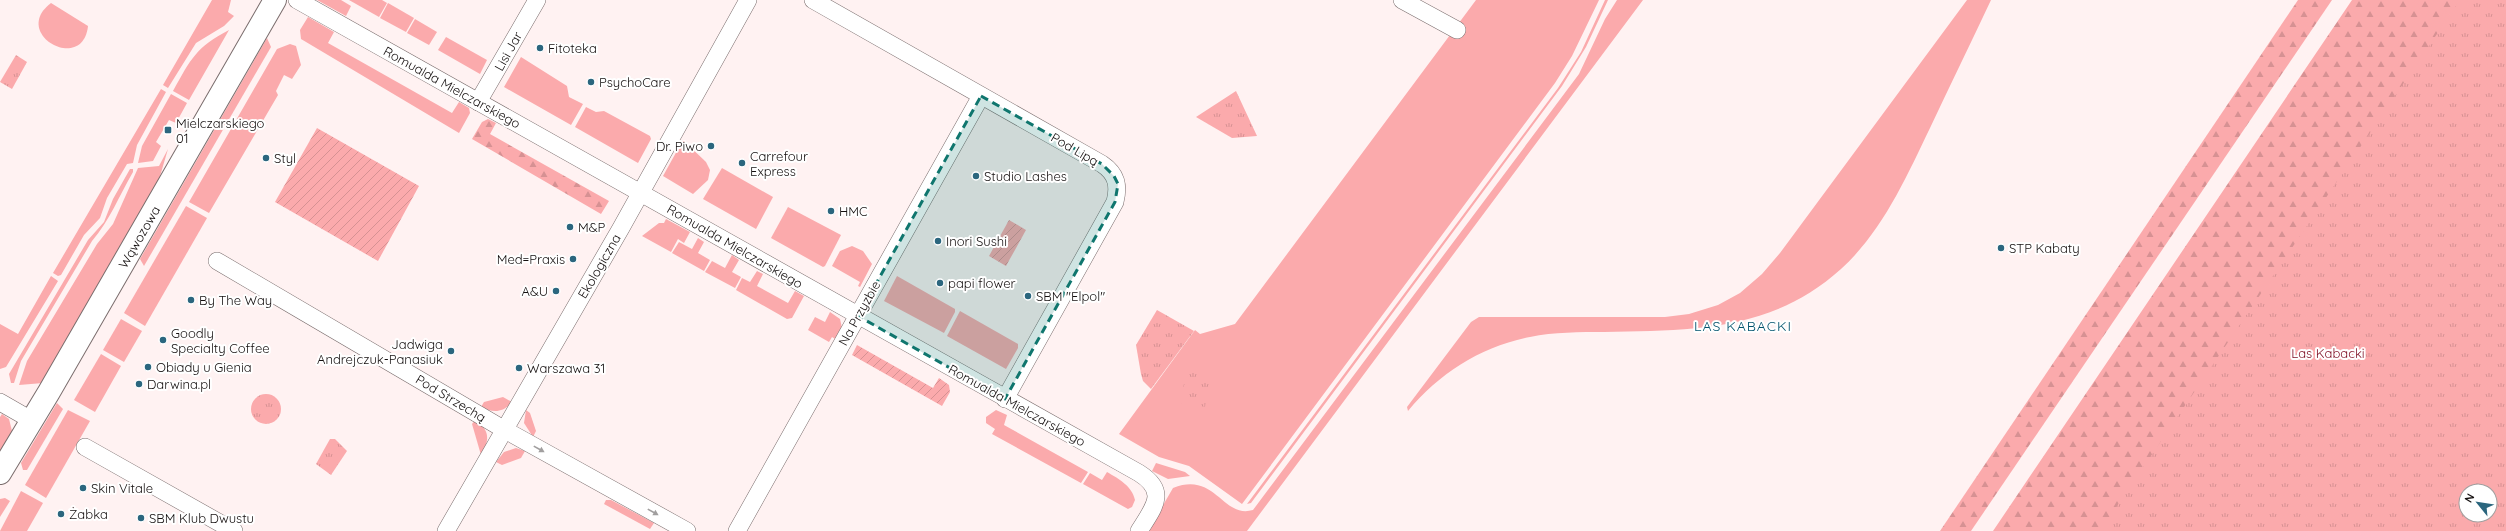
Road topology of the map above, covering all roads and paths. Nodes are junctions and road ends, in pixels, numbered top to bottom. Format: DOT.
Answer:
graph roads {
  1 [pos="275,0"];
  2 [pos="297,0"];
  3 [pos="537,0"];
  4 [pos="748,0"];
  5 [pos="813,0"];
  6 [pos="1402,0"];
  7 [pos="1457,30"];
  8 [pos="981,96"];
  9 [pos="478,102"];
  10 [pos="641,192"];
  11 [pos="217,261"];
  12 [pos="858,316"];
  13 [pos="1005,399"];
  14 [pos="0,402"];
  15 [pos="33,421"];
  16 [pos="505,430"];
  17 [pos="85,447"];
  18 [pos="0,473"];
  19 [pos="234,531"];
  20 [pos="446,531"];
  21 [pos="687,531"];
  22 [pos="737,531"];
  23 [pos="1139,531"];
  1 -- 15 [label="street, Wąwozowa"];
  2 -- 9 [label="street, Romualda Mielczarskiego"];
  3 -- 9 [label="street, Lisi Jar"];
  4 -- 10 [label="street, Ekologiczna"];
  5 -- 8 [label="street, Pod Lipą"];
  6 -- 7 [label="street"];
  8 -- 12 [label="street, Na Przyzbie"];
  8 -- 13 [label="street, Pod Lipą"];
  9 -- 10 [label="street, Romualda Mielczarskiego"];
  10 -- 12 [label="street, Romualda Mielczarskiego"];
  10 -- 16 [label="street, Ekologiczna"];
  11 -- 16 [label="street, Pod Strzechą"];
  12 -- 13 [label="street, Romualda Mielczarskiego"];
  12 -- 22 [label="street, Na Przyzbie"];
  13 -- 23 [label="street, Romualda Mielczarskiego"];
  14 -- 15 [label="street"];
  15 -- 18 [label="street, Wąwozowa"];
  16 -- 20 [label="street, Ekologiczna"];
  16 -- 21 [label="street, Pod Strzechą, one-way"];
  17 -- 19 [label="street"];
}
